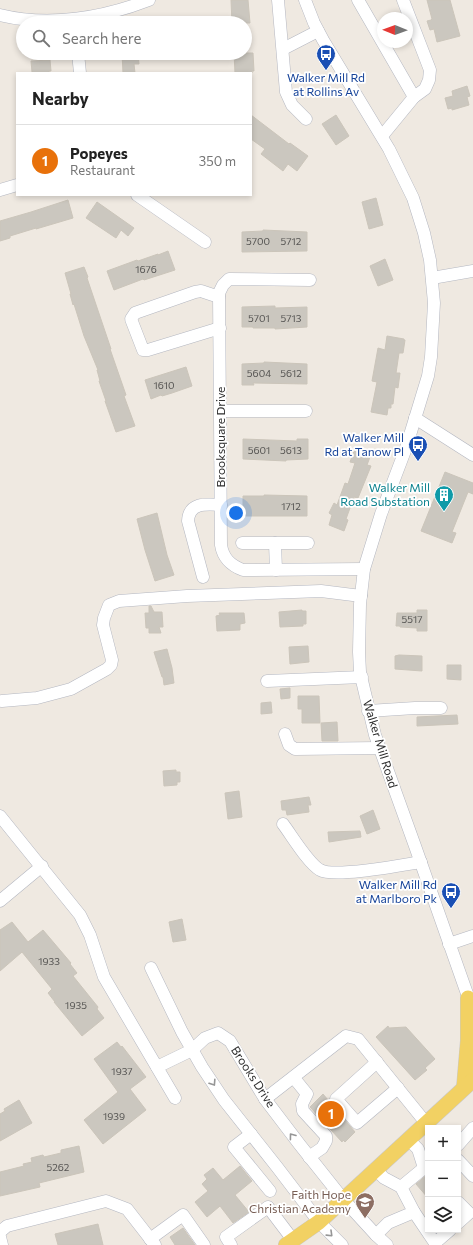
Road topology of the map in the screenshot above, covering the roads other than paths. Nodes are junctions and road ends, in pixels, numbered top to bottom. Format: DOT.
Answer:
graph roads {
  1 [pos="149,0"];
  2 [pos="278,0"];
  3 [pos="305,0"];
  4 [pos="358,0"];
  5 [pos="403,0"];
  6 [pos="0,15"];
  7 [pos="96,16"];
  8 [pos="16,18"];
  9 [pos="318,31"];
  10 [pos="283,49"];
  11 [pos="79,60"];
  12 [pos="80,72"];
  13 [pos="414,97"];
  14 [pos="306,119"];
  15 [pos="382,136"];
  16 [pos="16,185"];
  17 [pos="0,190"];
  18 [pos="138,196"];
  19 [pos="205,242"];
  20 [pos="473,271"];
  21 [pos="432,278"];
  22 [pos="310,280"];
  23 [pos="219,295"];
  24 [pos="220,328"];
  25 [pos="221,411"];
  26 [pos="306,411"];
  27 [pos="415,418"];
  28 [pos="473,455"];
  29 [pos="221,504"];
  30 [pos="242,543"];
  31 [pos="275,543"];
  32 [pos="308,543"];
  33 [pos="364,569"];
  34 [pos="276,570"];
  35 [pos="203,577"];
  36 [pos="361,596"];
  37 [pos="362,677"];
  38 [pos="267,681"];
  39 [pos="2,701"];
  40 [pos="441,708"];
  41 [pos="368,711"];
  42 [pos="285,734"];
  43 [pos="380,748"];
  44 [pos="0,816"];
  45 [pos="283,824"];
  46 [pos="421,862"];
  47 [pos="42,866"];
  48 [pos="0,901"];
  49 [pos="473,936"];
  50 [pos="449,944"];
  51 [pos="151,968"];
  52 [pos="471,1005"];
  53 [pos="192,1050"];
  54 [pos="377,1062"];
  55 [pos="157,1067"];
  56 [pos="294,1078"];
  57 [pos="470,1085"];
  58 [pos="398,1088"];
  59 [pos="176,1098"];
  60 [pos="265,1099"];
  61 [pos="426,1123"];
  62 [pos="473,1128"];
  63 [pos="251,1134"];
  64 [pos="408,1139"];
  65 [pos="461,1142"];
  66 [pos="309,1156"];
  67 [pos="459,1161"];
  68 [pos="425,1167"];
  69 [pos="375,1170"];
  70 [pos="425,1171"];
  71 [pos="473,1176"];
  72 [pos="286,1178"];
  73 [pos="401,1187"];
  74 [pos="270,1192"];
  75 [pos="343,1199"];
  76 [pos="461,1205"];
  77 [pos="268,1207"];
  78 [pos="414,1212"];
  79 [pos="461,1220"];
  80 [pos="319,1222"];
  81 [pos="0,1232"];
  82 [pos="447,1233"];
  83 [pos="376,1235"];
  84 [pos="0,1237"];
  85 [pos="152,1242"];
  86 [pos="289,1243"];
  87 [pos="434,1244"];
  88 [pos="2,1245"];
  89 [pos="204,1245"];
  90 [pos="231,1245"];
  91 [pos="342,1245"];
  92 [pos="387,1245"];
  1 -- 7 [label="street"];
  2 -- 10 [label="street"];
  3 -- 9 [label="street, Walker Mill Road"];
  4 -- 13 [label="street"];
  5 -- 13 [label="street"];
  6 -- 8 [label="street"];
  9 -- 10 [label="street"];
  9 -- 15 [label="street, Walker Mill Road"];
  10 -- 14 [label="street"];
  11 -- 12 [label="street"];
  13 -- 15 [label="street"];
  15 -- 21 [label="street, Walker Mill Road"];
  16 -- 17 [label="street"];
  18 -- 19 [label="street"];
  20 -- 21 [label="street"];
  21 -- 27 [label="street, Walker Mill Road"];
  22 -- 23 [label="street"];
  23 -- 24 [label="street, Brooksquare Drive"];
  23 -- 24 [label="street"];
  24 -- 25 [label="street, Brooksquare Drive"];
  25 -- 26 [label="street"];
  25 -- 29 [label="street, Brooksquare Drive"];
  27 -- 28 [label="street"];
  27 -- 33 [label="street, Walker Mill Road"];
  29 -- 34 [label="street, Brooksquare Drive"];
  29 -- 35 [label="street"];
  30 -- 31 [label="street"];
  31 -- 32 [label="street"];
  31 -- 34 [label="street"];
  33 -- 34 [label="street, Brooksquare Drive"];
  33 -- 36 [label="street, Walker Mill Road"];
  36 -- 37 [label="street, Walker Mill Road"];
  36 -- 39 [label="street"];
  37 -- 38 [label="street"];
  37 -- 41 [label="street, Walker Mill Road"];
  40 -- 41 [label="street"];
  41 -- 43 [label="street, Walker Mill Road"];
  42 -- 43 [label="street"];
  43 -- 46 [label="street, Walker Mill Road"];
  44 -- 47 [label="street"];
  45 -- 46 [label="street"];
  46 -- 50 [label="street, Walker Mill Road"];
  47 -- 48 [label="street"];
  47 -- 55 [label="street"];
  49 -- 50 [label="street"];
  50 -- 52 [label="street, Walker Mill Road"];
  51 -- 53 [label="street"];
  52 -- 57 [label="main road"];
  53 -- 55 [label="street"];
  53 -- 60 [label="street, Brooks Drive"];
  53 -- 63 [label="street, one-way"];
  54 -- 56 [label="street"];
  54 -- 58 [label="street"];
  54 -- 58 [label="street"];
  55 -- 59 [label="street"];
  56 -- 60 [label="street"];
  56 -- 66 [label="street"];
  57 -- 61 [label="main road"];
  58 -- 61 [label="street"];
  66 -- 60 [label="street, Brooks Drive, one-way"];
  61 -- 64 [label="main road"];
  62 -- 65 [label="street"];
  63 -- 72 [label="street"];
  63 -- 74 [label="street"];
  64 -- 68 [label="street"];
  64 -- 69 [label="main road"];
  66 -- 75 [label="street, Brooks Drive"];
  67 -- 71 [label="street"];
  69 -- 73 [label="street"];
  69 -- 75 [label="main road"];
  70 -- 73 [label="street"];
  72 -- 74 [label="street"];
  72 -- 80 [label="street"];
  73 -- 78 [label="street"];
  74 -- 77 [label="street"];
  75 -- 80 [label="main road"];
  75 -- 83 [label="street, Brooks Drive"];
  76 -- 79 [label="street"];
  77 -- 86 [label="street"];
  77 -- 90 [label="street"];
  78 -- 83 [label="street"];
  78 -- 87 [label="street"];
  80 -- 86 [label="main road"];
  80 -- 91 [label="street, one-way"];
  81 -- 85 [label="street"];
  82 -- 87 [label="street"];
  83 -- 92 [label="street, Brooks Drive"];
  84 -- 88 [label="street"];
  85 -- 89 [label="street"];
}
